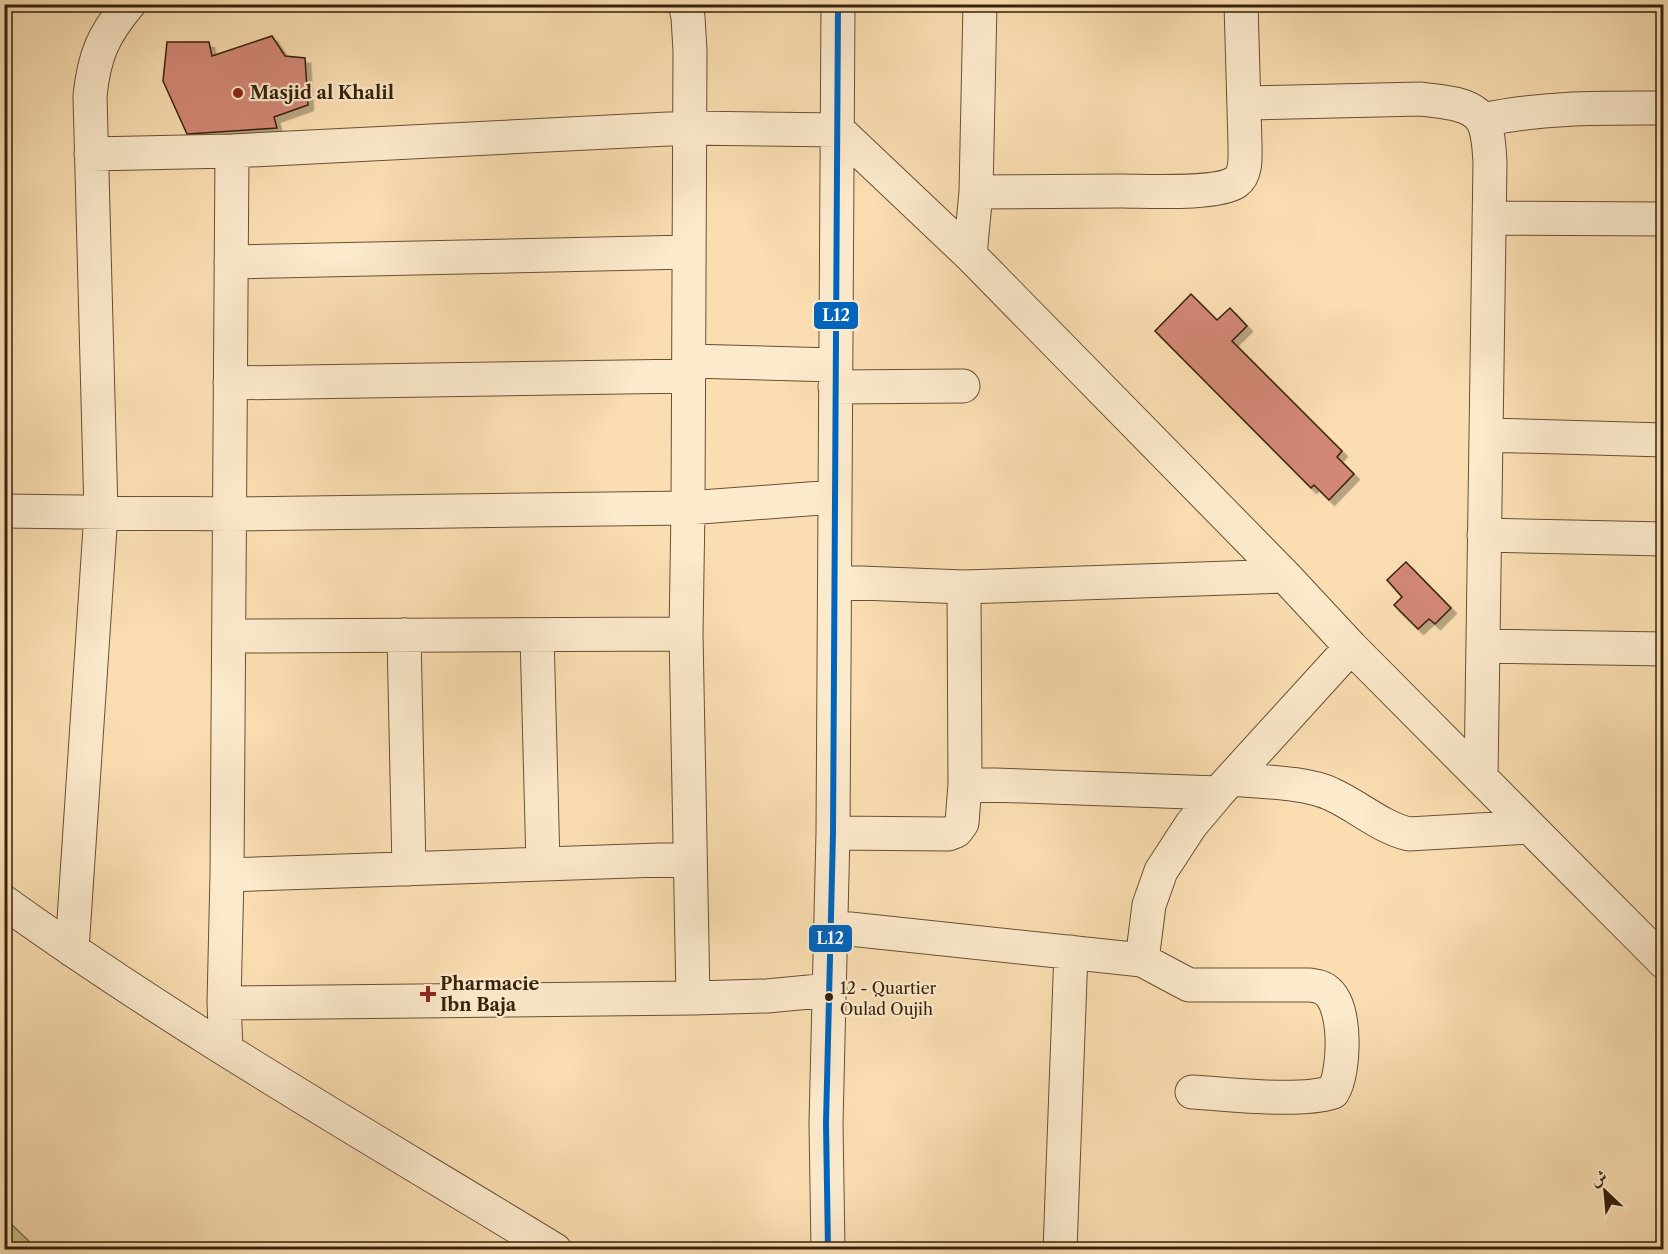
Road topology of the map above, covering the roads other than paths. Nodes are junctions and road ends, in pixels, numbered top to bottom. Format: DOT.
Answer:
graph roads {
  1 [pos="129,4"];
  2 [pos="685,4"];
  3 [pos="838,4"];
  4 [pos="981,4"];
  5 [pos="1241,4"];
  6 [pos="1245,103"];
  7 [pos="1664,108"];
  8 [pos="1482,120"];
  9 [pos="688,129"];
  10 [pos="838,129"];
  11 [pos="232,151"];
  12 [pos="91,154"];
  13 [pos="976,192"];
  14 [pos="1489,218"];
  15 [pos="1664,219"];
  16 [pos="689,252"];
  17 [pos="970,255"];
  18 [pos="231,262"];
  19 [pos="689,369"];
  20 [pos="835,376"];
  21 [pos="230,383"];
  22 [pos="963,386"];
  23 [pos="1486,435"];
  24 [pos="1664,440"];
  25 [pos="834,497"];
  26 [pos="688,508"];
  27 [pos="4,511"];
  28 [pos="102,513"];
  29 [pos="229,514"];
  30 [pos="1484,535"];
  31 [pos="1664,540"];
  32 [pos="1285,576"];
  33 [pos="835,582"];
  34 [pos="964,587"];
  35 [pos="686,634"];
  36 [pos="404,635"];
  37 [pos="537,635"];
  38 [pos="229,636"];
  39 [pos="1483,646"];
  40 [pos="1351,647"];
  41 [pos="1664,649"];
  42 [pos="1481,778"];
  43 [pos="965,784"];
  44 [pos="1224,786"];
  45 [pos="1530,827"];
  46 [pos="833,833"];
  47 [pos="689,859"];
  48 [pos="543,864"];
  49 [pos="409,869"];
  50 [pos="227,875"];
  51 [pos="4,902"];
  52 [pos="831,927"];
  53 [pos="72,950"];
  54 [pos="1071,952"];
  55 [pos="1142,960"];
  56 [pos="1664,962"];
  57 [pos="830,990"];
  58 [pos="693,998"];
  59 [pos="224,1004"];
  60 [pos="226,1049"];
  61 [pos="1192,1092"];
  62 [pos="555,1250"];
  63 [pos="828,1250"];
  64 [pos="1059,1250"];
  1 -- 12 [label="street"];
  2 -- 9 [label="street"];
  3 -- 10 [label="street"];
  4 -- 13 [label="street"];
  5 -- 6 [label="street"];
  6 -- 8 [label="street"];
  6 -- 13 [label="street"];
  7 -- 8 [label="street"];
  8 -- 14 [label="street"];
  9 -- 10 [label="street"];
  9 -- 11 [label="street"];
  9 -- 16 [label="street"];
  10 -- 17 [label="street"];
  10 -- 20 [label="street"];
  11 -- 12 [label="street"];
  11 -- 18 [label="street"];
  12 -- 28 [label="street"];
  13 -- 17 [label="street"];
  14 -- 15 [label="street"];
  14 -- 23 [label="street"];
  16 -- 18 [label="street"];
  16 -- 19 [label="street"];
  17 -- 32 [label="street"];
  18 -- 21 [label="street"];
  19 -- 20 [label="street"];
  19 -- 21 [label="street"];
  19 -- 26 [label="street"];
  20 -- 22 [label="street"];
  20 -- 25 [label="street"];
  21 -- 29 [label="street"];
  23 -- 24 [label="street"];
  23 -- 30 [label="street"];
  25 -- 26 [label="street"];
  25 -- 33 [label="street"];
  26 -- 29 [label="street"];
  26 -- 35 [label="street"];
  27 -- 28 [label="street"];
  28 -- 29 [label="street"];
  28 -- 53 [label="street"];
  29 -- 38 [label="street"];
  30 -- 31 [label="street"];
  30 -- 39 [label="street"];
  32 -- 34 [label="street"];
  32 -- 40 [label="street"];
  33 -- 34 [label="street"];
  33 -- 46 [label="street"];
  34 -- 43 [label="street"];
  35 -- 37 [label="street"];
  35 -- 47 [label="street"];
  36 -- 37 [label="street"];
  36 -- 38 [label="street"];
  36 -- 49 [label="street"];
  37 -- 48 [label="street"];
  38 -- 50 [label="street"];
  39 -- 41 [label="street"];
  39 -- 42 [label="street"];
  40 -- 42 [label="street"];
  40 -- 44 [label="street"];
  42 -- 45 [label="street"];
  43 -- 44 [label="street"];
  43 -- 46 [label="street"];
  44 -- 45 [label="street"];
  44 -- 55 [label="street"];
  45 -- 56 [label="street"];
  46 -- 52 [label="street"];
  47 -- 48 [label="street"];
  47 -- 58 [label="street"];
  48 -- 49 [label="street"];
  49 -- 50 [label="street"];
  50 -- 59 [label="street"];
  51 -- 53 [label="street"];
  52 -- 54 [label="street"];
  52 -- 57 [label="street"];
  53 -- 60 [label="street"];
  54 -- 55 [label="street"];
  54 -- 64 [label="street"];
  55 -- 61 [label="street"];
  57 -- 58 [label="street"];
  57 -- 63 [label="street"];
  58 -- 59 [label="street"];
  59 -- 60 [label="street"];
  60 -- 62 [label="street"];
}
